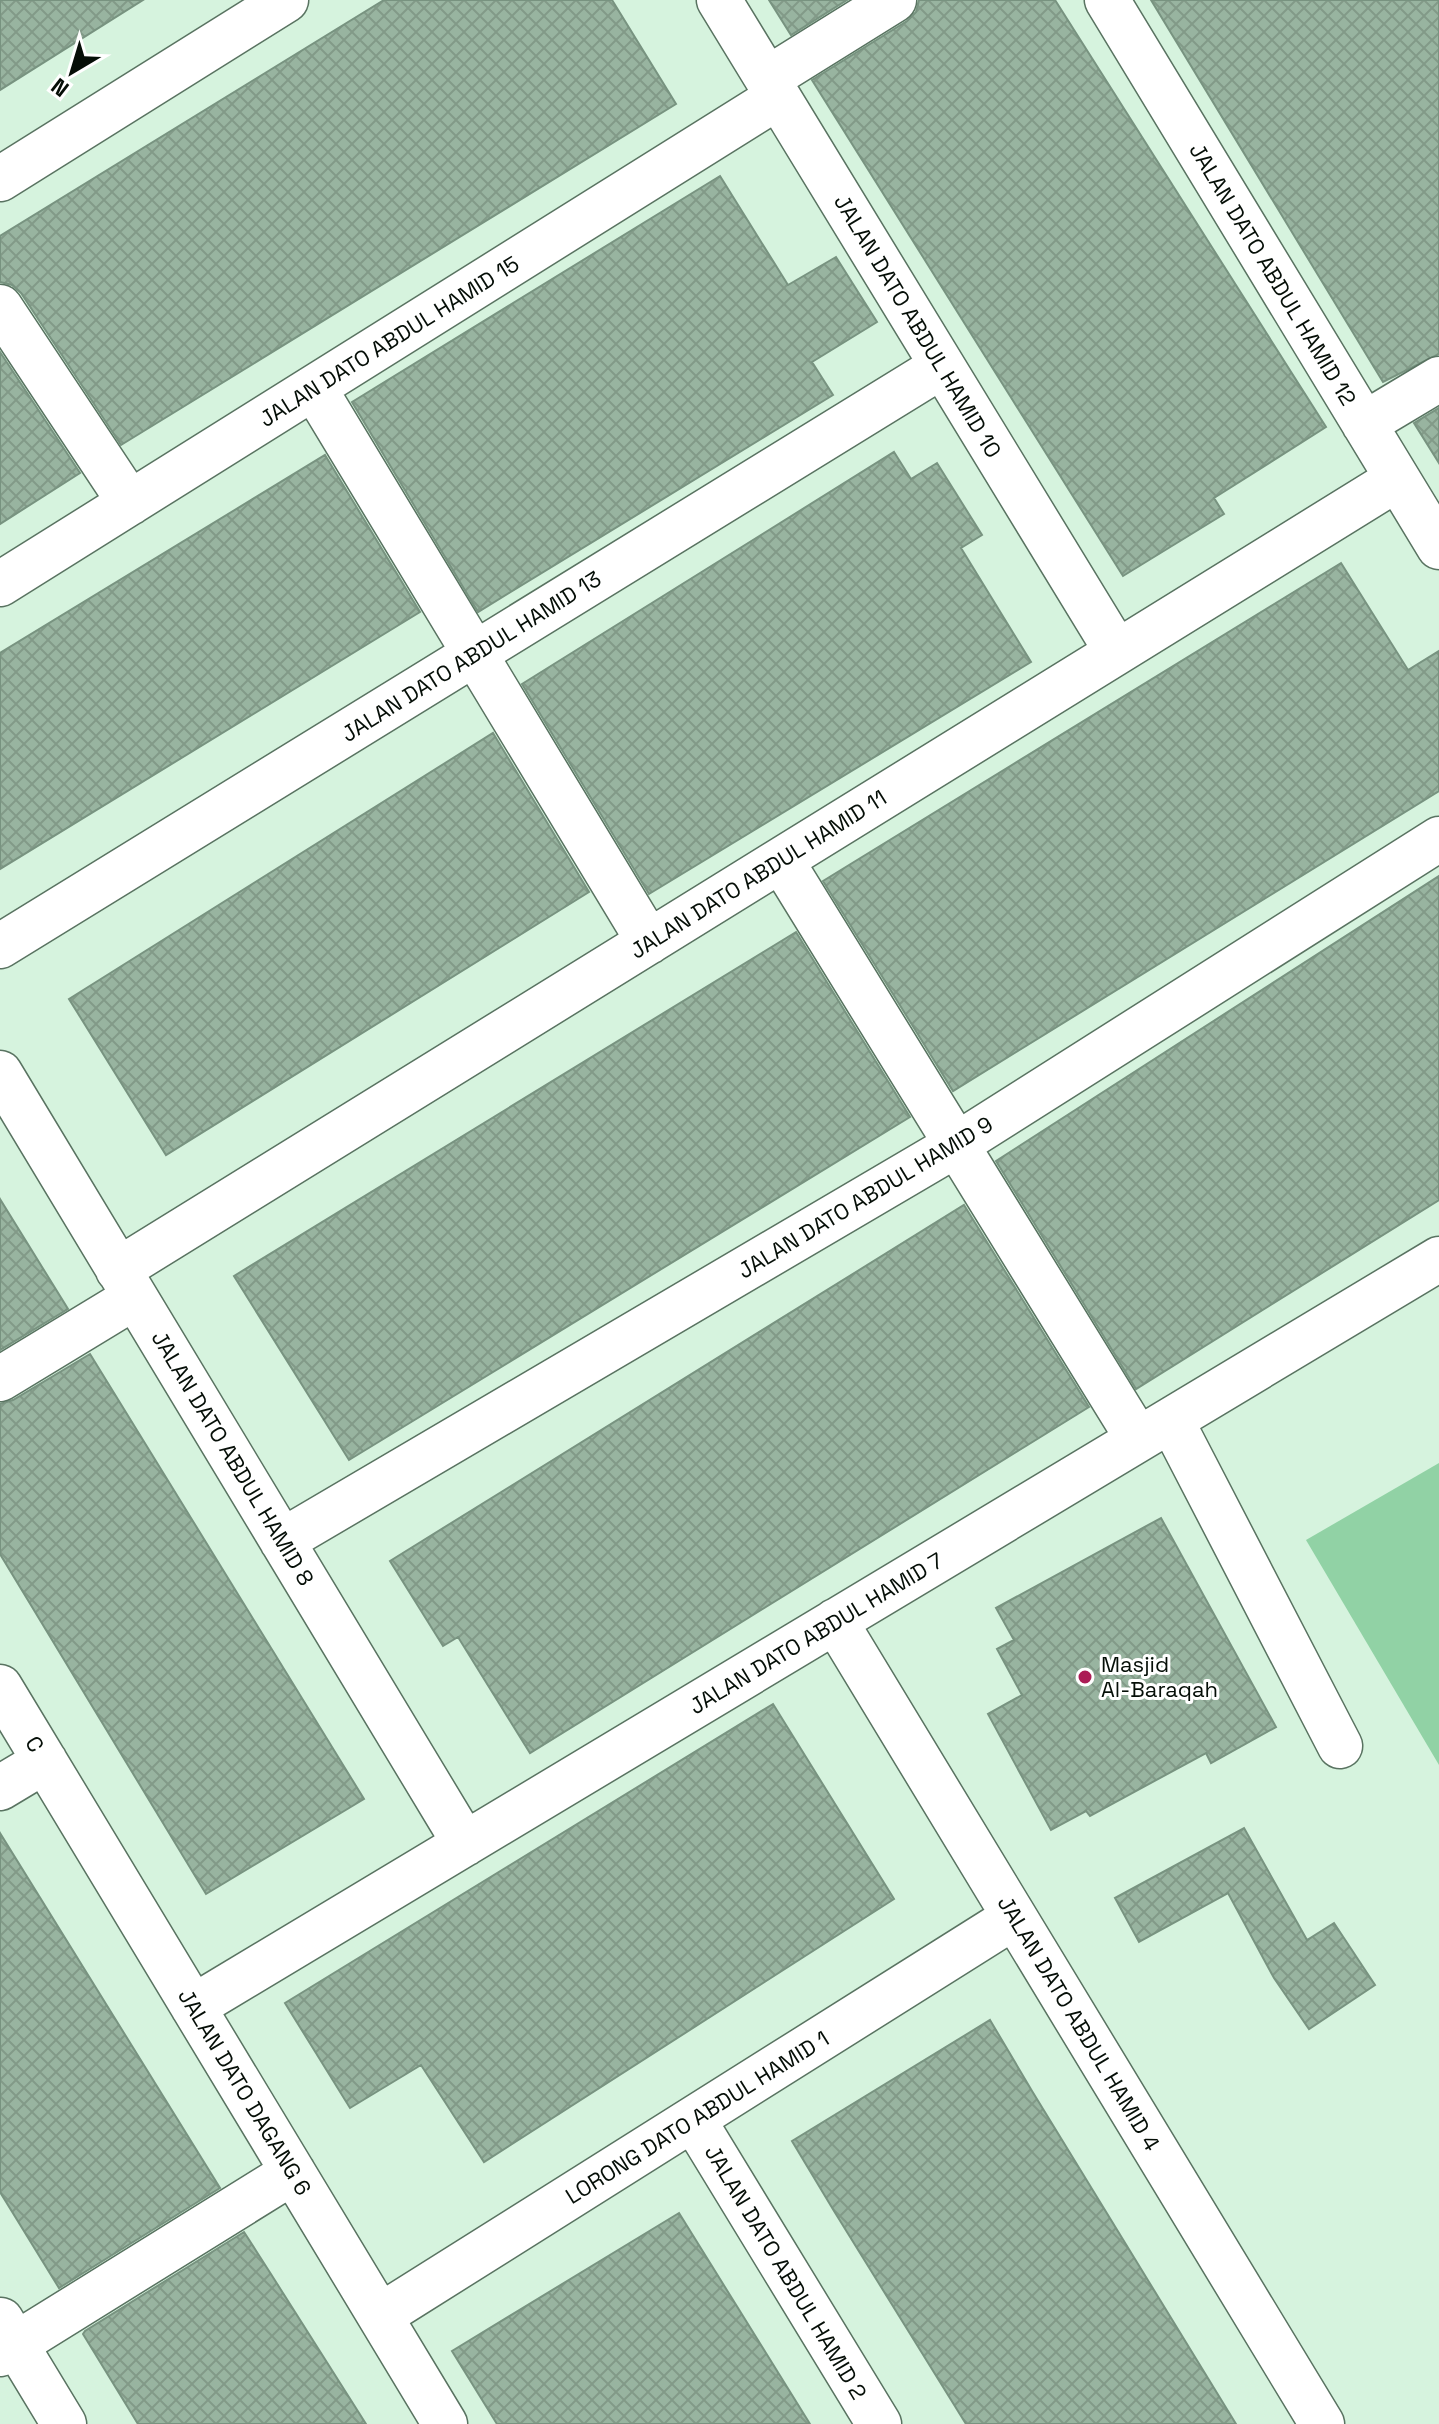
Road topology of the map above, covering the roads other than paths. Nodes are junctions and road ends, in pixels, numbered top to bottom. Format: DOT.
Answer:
graph roads {
  1 [pos="286,0"];
  2 [pos="719,0"];
  3 [pos="894,0"];
  4 [pos="1107,0"];
  5 [pos="773,88"];
  6 [pos="0,179"];
  7 [pos="0,307"];
  8 [pos="942,366"];
  9 [pos="1439,379"];
  10 [pos="314,388"];
  11 [pos="1364,424"];
  12 [pos="1397,479"];
  13 [pos="130,503"];
  14 [pos="1439,547"];
  15 [pos="0,584"];
  16 [pos="1117,652"];
  17 [pos="477,653"];
  18 [pos="1439,839"];
  19 [pos="781,860"];
  20 [pos="649,942"];
  21 [pos="0,946"];
  22 [pos="0,1073"];
  23 [pos="956,1145"];
  24 [pos="1439,1259"];
  25 [pos="127,1283"];
  26 [pos="0,1379"];
  27 [pos="1155,1430"];
  28 [pos="282,1541"];
  29 [pos="835,1621"];
  30 [pos="0,1687"];
  31 [pos="1340,1746"];
  32 [pos="45,1761"];
  33 [pos="0,1788"];
  34 [pos="465,1844"];
  35 [pos="1014,1917"];
  36 [pos="193,2007"];
  37 [pos="693,2119"];
  38 [pos="293,2172"];
  39 [pos="380,2316"];
  40 [pos="5,2340"];
  41 [pos="64,2424"];
  42 [pos="445,2424"];
  43 [pos="879,2424"];
  44 [pos="1322,2424"];
  1 -- 6 [label="street"];
  2 -- 5 [label="street, JALAN DATO ABDUL HAMID 10"];
  3 -- 5 [label="street, JALAN DATO ABDUL HAMID 15"];
  4 -- 11 [label="street, JALAN DATO ABDUL HAMID 12"];
  5 -- 8 [label="street, JALAN DATO ABDUL HAMID 10"];
  5 -- 10 [label="street, JALAN DATO ABDUL HAMID 15"];
  7 -- 13 [label="street"];
  8 -- 16 [label="street, JALAN DATO ABDUL HAMID 10"];
  8 -- 17 [label="street, JALAN DATO ABDUL HAMID 13"];
  9 -- 11 [label="street"];
  10 -- 13 [label="street, JALAN DATO ABDUL HAMID 15"];
  10 -- 17 [label="street"];
  11 -- 12 [label="street, JALAN DATO ABDUL HAMID 12"];
  12 -- 14 [label="street, JALAN DATO ABDUL HAMID 12"];
  12 -- 16 [label="street, JALAN DATO ABDUL HAMID 11"];
  13 -- 15 [label="street, JALAN DATO ABDUL HAMID 15"];
  16 -- 19 [label="street, JALAN DATO ABDUL HAMID 11"];
  17 -- 20 [label="street"];
  17 -- 21 [label="street, JALAN DATO ABDUL HAMID 13"];
  18 -- 23 [label="street, JALAN DATO ABDUL HAMID 9"];
  19 -- 20 [label="street, JALAN DATO ABDUL HAMID 11"];
  19 -- 23 [label="street"];
  20 -- 25 [label="street, JALAN DATO ABDUL HAMID 11"];
  22 -- 25 [label="street, JALAN DATO ABDUL HAMID 8"];
  23 -- 27 [label="street"];
  23 -- 28 [label="street, JALAN DATO ABDUL HAMID 9"];
  24 -- 27 [label="street, JALAN DATO ABDUL HAMID 7"];
  25 -- 26 [label="street, JALAN DATO ABDUL HAMID 11"];
  25 -- 28 [label="street, JALAN DATO ABDUL HAMID 8"];
  27 -- 29 [label="street, JALAN DATO ABDUL HAMID 7"];
  27 -- 31 [label="street"];
  28 -- 34 [label="street, JALAN DATO ABDUL HAMID 8"];
  29 -- 34 [label="street, JALAN DATO ABDUL HAMID 7"];
  29 -- 35 [label="street, JALAN DATO ABDUL HAMID 4"];
  30 -- 32 [label="street, C"];
  32 -- 33 [label="street"];
  32 -- 36 [label="street, JALAN DATO DAGANG 6"];
  34 -- 36 [label="street, JALAN DATO ABDUL HAMID 7"];
  35 -- 37 [label="street, LORONG DATO ABDUL HAMID 1"];
  35 -- 44 [label="street, JALAN DATO ABDUL HAMID 4"];
  36 -- 38 [label="street, JALAN DATO DAGANG 6"];
  37 -- 39 [label="street, LORONG DATO ABDUL HAMID 1"];
  37 -- 43 [label="street, JALAN DATO ABDUL HAMID 2"];
  38 -- 39 [label="street, JALAN DATO DAGANG 6"];
  38 -- 40 [label="street"];
  39 -- 42 [label="street, JALAN DATO DAGANG 6"];
  40 -- 41 [label="street"];
}
